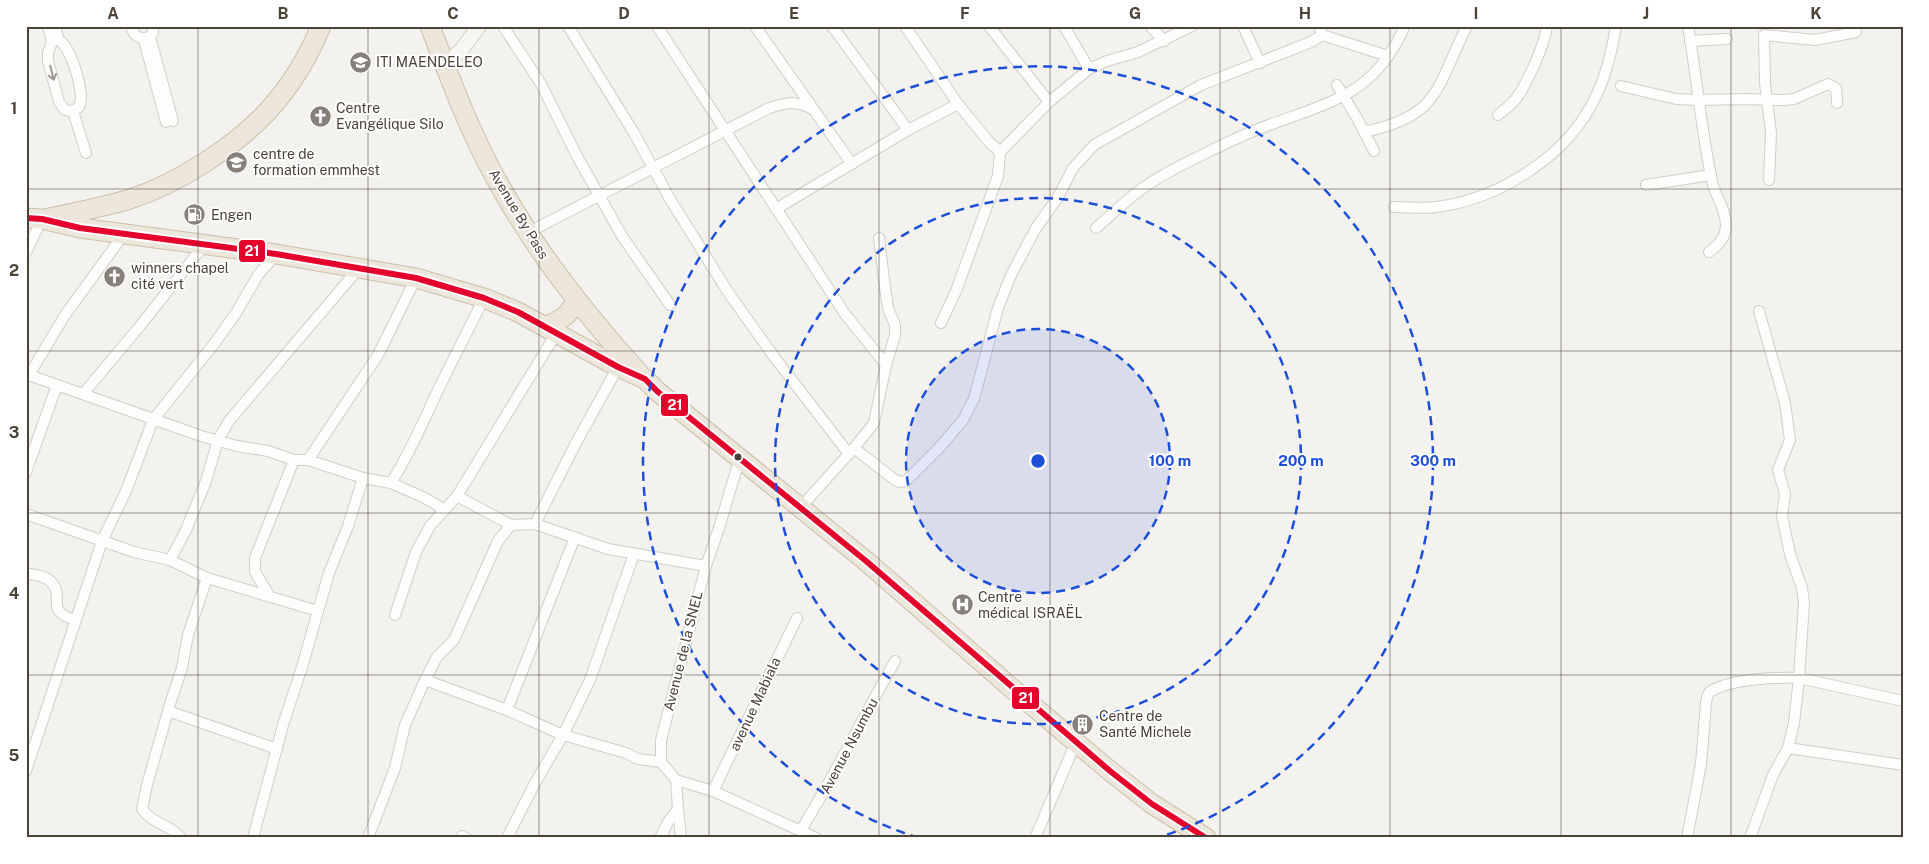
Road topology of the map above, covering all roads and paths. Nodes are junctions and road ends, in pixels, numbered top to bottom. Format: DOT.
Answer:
graph roads {
  1 [pos="48,26"];
  2 [pos="55,26"];
  3 [pos="131,26"];
  4 [pos="321,26"];
  5 [pos="430,26"];
  6 [pos="479,26"];
  7 [pos="503,26"];
  8 [pos="568,26"];
  9 [pos="657,26"];
  10 [pos="755,26"];
  11 [pos="832,26"];
  12 [pos="906,26"];
  13 [pos="989,26"];
  14 [pos="1064,26"];
  15 [pos="1150,26"];
  16 [pos="1192,26"];
  17 [pos="1243,26"];
  18 [pos="1404,26"];
  19 [pos="1467,26"];
  20 [pos="1547,26"];
  21 [pos="1616,26"];
  22 [pos="1688,26"];
  23 [pos="1320,31"];
  24 [pos="1856,32"];
  25 [pos="149,34"];
  26 [pos="1727,39"];
  27 [pos="55,41"];
  28 [pos="1164,41"];
  29 [pos="1690,41"];
  30 [pos="1388,56"];
  31 [pos="1260,62"];
  32 [pos="445,65"];
  33 [pos="1089,69"];
  34 [pos="1338,85"];
  35 [pos="1621,86"];
  36 [pos="1344,96"];
  37 [pos="1767,99"];
  38 [pos="1698,100"];
  39 [pos="1049,102"];
  40 [pos="1837,103"];
  41 [pos="958,104"];
  42 [pos="814,110"];
  43 [pos="73,111"];
  44 [pos="1498,115"];
  45 [pos="170,121"];
  46 [pos="726,130"];
  47 [pos="908,130"];
  48 [pos="1364,132"];
  49 [pos="1000,152"];
  50 [pos="1374,152"];
  51 [pos="86,153"];
  52 [pos="852,164"];
  53 [pos="653,168"];
  54 [pos="1711,175"];
  55 [pos="1769,180"];
  56 [pos="1646,185"];
  57 [pos="600,195"];
  58 [pos="1394,207"];
  59 [pos="776,209"];
  60 [pos="34,219"];
  61 [pos="1096,228"];
  62 [pos="527,233"];
  63 [pos="124,234"];
  64 [pos="878,238"];
  65 [pos="204,245"];
  66 [pos="26,252"];
  67 [pos="1709,252"];
  68 [pos="276,254"];
  69 [pos="360,267"];
  70 [pos="416,278"];
  71 [pos="484,298"];
  72 [pos="576,300"];
  73 [pos="670,305"];
  74 [pos="1759,311"];
  75 [pos="941,323"];
  76 [pos="551,329"];
  77 [pos="886,365"];
  78 [pos="618,367"];
  79 [pos="28,375"];
  80 [pos="645,379"];
  81 [pos="58,385"];
  82 [pos="83,394"];
  83 [pos="153,420"];
  84 [pos="218,440"];
  85 [pos="852,451"];
  86 [pos="740,457"];
  87 [pos="294,460"];
  88 [pos="308,460"];
  89 [pos="26,472"];
  90 [pos="363,478"];
  91 [pos="391,483"];
  92 [pos="457,496"];
  93 [pos="800,508"];
  94 [pos="445,510"];
  95 [pos="26,514"];
  96 [pos="535,524"];
  97 [pos="511,525"];
  98 [pos="575,537"];
  99 [pos="102,540"];
  100 [pos="634,554"];
  101 [pos="170,560"];
  102 [pos="706,566"];
  103 [pos="26,572"];
  104 [pos="207,578"];
  105 [pos="269,596"];
  106 [pos="318,610"];
  107 [pos="395,615"];
  108 [pos="797,618"];
  109 [pos="75,620"];
  110 [pos="895,661"];
  111 [pos="1800,678"];
  112 [pos="425,680"];
  113 [pos="1903,701"];
  114 [pos="507,710"];
  115 [pos="168,711"];
  116 [pos="563,735"];
  117 [pos="1076,742"];
  118 [pos="1788,748"];
  119 [pos="277,749"];
  120 [pos="661,762"];
  121 [pos="1903,765"];
  122 [pos="26,771"];
  123 [pos="676,780"];
  124 [pos="713,791"];
  125 [pos="678,809"];
  126 [pos="801,830"];
  127 [pos="181,838"];
  128 [pos="253,838"];
  129 [pos="368,838"];
  130 [pos="507,838"];
  131 [pos="660,838"];
  132 [pos="681,838"];
  133 [pos="816,838"];
  134 [pos="1035,838"];
  135 [pos="1206,838"];
  136 [pos="1687,838"];
  137 [pos="1750,838"];
  1 -- 27 [label="street"];
  2 -- 27 [label="street"];
  3 -- 25 [label="street"];
  4 -- 60 [label="highway"];
  5 -- 32 [label="highway, Avenue By Pass"];
  6 -- 32 [label="street"];
  7 -- 57 [label="street"];
  8 -- 53 [label="street"];
  9 -- 46 [label="street"];
  10 -- 42 [label="street"];
  11 -- 47 [label="street"];
  12 -- 41 [label="street"];
  13 -- 39 [label="street"];
  14 -- 33 [label="street"];
  15 -- 28 [label="street"];
  16 -- 28 [label="street"];
  17 -- 31 [label="street"];
  18 -- 30 [label="street"];
  19 -- 48 [label="street"];
  20 -- 44 [label="street"];
  21 -- 58 [label="street"];
  22 -- 29 [label="street"];
  23 -- 30 [label="street"];
  23 -- 31 [label="street"];
  24 -- 37 [label="street"];
  25 -- 45 [label="street"];
  26 -- 29 [label="street"];
  27 -- 43 [label="street, one-way"];
  27 -- 43 [label="street"];
  28 -- 33 [label="street"];
  29 -- 38 [label="street"];
  30 -- 36 [label="street"];
  31 -- 85 [label="street"];
  32 -- 62 [label="highway, Avenue By Pass"];
  33 -- 39 [label="street"];
  34 -- 36 [label="street"];
  35 -- 38 [label="street"];
  36 -- 48 [label="street"];
  36 -- 61 [label="street"];
  37 -- 38 [label="street"];
  37 -- 40 [label="street"];
  37 -- 55 [label="street"];
  38 -- 54 [label="street"];
  39 -- 49 [label="street"];
  41 -- 47 [label="street"];
  41 -- 49 [label="street"];
  42 -- 46 [label="street"];
  42 -- 52 [label="street"];
  43 -- 51 [label="street"];
  46 -- 53 [label="street"];
  46 -- 59 [label="street"];
  47 -- 52 [label="street"];
  48 -- 50 [label="street"];
  49 -- 75 [label="street"];
  52 -- 59 [label="street"];
  53 -- 57 [label="street"];
  53 -- 85 [label="street"];
  54 -- 56 [label="street"];
  54 -- 67 [label="street"];
  57 -- 62 [label="street"];
  57 -- 73 [label="street"];
  59 -- 77 [label="street"];
  60 -- 63 [label="highway"];
  60 -- 66 [label="street"];
  62 -- 72 [label="highway, Avenue By Pass"];
  63 -- 65 [label="highway"];
  63 -- 79 [label="street"];
  64 -- 77 [label="street"];
  65 -- 68 [label="highway"];
  65 -- 82 [label="street"];
  68 -- 69 [label="highway"];
  68 -- 83 [label="street"];
  69 -- 70 [label="highway"];
  69 -- 84 [label="street"];
  70 -- 71 [label="highway"];
  70 -- 88 [label="street"];
  71 -- 76 [label="highway"];
  71 -- 91 [label="street"];
  72 -- 76 [label="highway"];
  72 -- 80 [label="highway, Avenue By Pass"];
  74 -- 111 [label="street"];
  76 -- 78 [label="highway"];
  76 -- 92 [label="street"];
  77 -- 85 [label="street"];
  78 -- 80 [label="highway"];
  78 -- 96 [label="street"];
  79 -- 81 [label="street"];
  80 -- 86 [label="highway"];
  81 -- 82 [label="street"];
  81 -- 89 [label="street"];
  82 -- 83 [label="street"];
  83 -- 84 [label="street"];
  83 -- 99 [label="street"];
  84 -- 87 [label="street"];
  84 -- 101 [label="street"];
  85 -- 93 [label="street"];
  86 -- 93 [label="highway"];
  86 -- 102 [label="street, Avenue de la SNEL"];
  87 -- 88 [label="street"];
  87 -- 105 [label="street"];
  88 -- 90 [label="street"];
  90 -- 91 [label="street"];
  90 -- 106 [label="street"];
  91 -- 94 [label="street"];
  92 -- 94 [label="street"];
  92 -- 97 [label="street"];
  93 -- 117 [label="highway"];
  94 -- 107 [label="street"];
  95 -- 99 [label="street"];
  96 -- 97 [label="street"];
  96 -- 98 [label="street"];
  97 -- 112 [label="street"];
  98 -- 100 [label="street"];
  98 -- 114 [label="street"];
  99 -- 101 [label="street"];
  99 -- 109 [label="street"];
  100 -- 102 [label="street"];
  100 -- 116 [label="street"];
  101 -- 104 [label="street"];
  102 -- 120 [label="street, Avenue de la SNEL"];
  103 -- 109 [label="street"];
  104 -- 105 [label="street"];
  104 -- 115 [label="street"];
  105 -- 106 [label="street"];
  106 -- 119 [label="street"];
  108 -- 124 [label="street, avenue Mabiala"];
  109 -- 122 [label="street"];
  110 -- 126 [label="street, Avenue Nsumbu"];
  111 -- 113 [label="street"];
  111 -- 118 [label="street"];
  111 -- 136 [label="street"];
  112 -- 114 [label="street"];
  112 -- 129 [label="street"];
  114 -- 116 [label="street"];
  115 -- 119 [label="street"];
  115 -- 127 [label="street"];
  116 -- 120 [label="street"];
  116 -- 130 [label="street"];
  117 -- 134 [label="street"];
  117 -- 135 [label="highway"];
  118 -- 121 [label="street"];
  118 -- 137 [label="street"];
  119 -- 128 [label="street"];
  120 -- 123 [label="street"];
  123 -- 124 [label="street"];
  123 -- 125 [label="street"];
  124 -- 126 [label="street"];
  125 -- 131 [label="street"];
  125 -- 132 [label="street"];
  126 -- 133 [label="street"];
}
